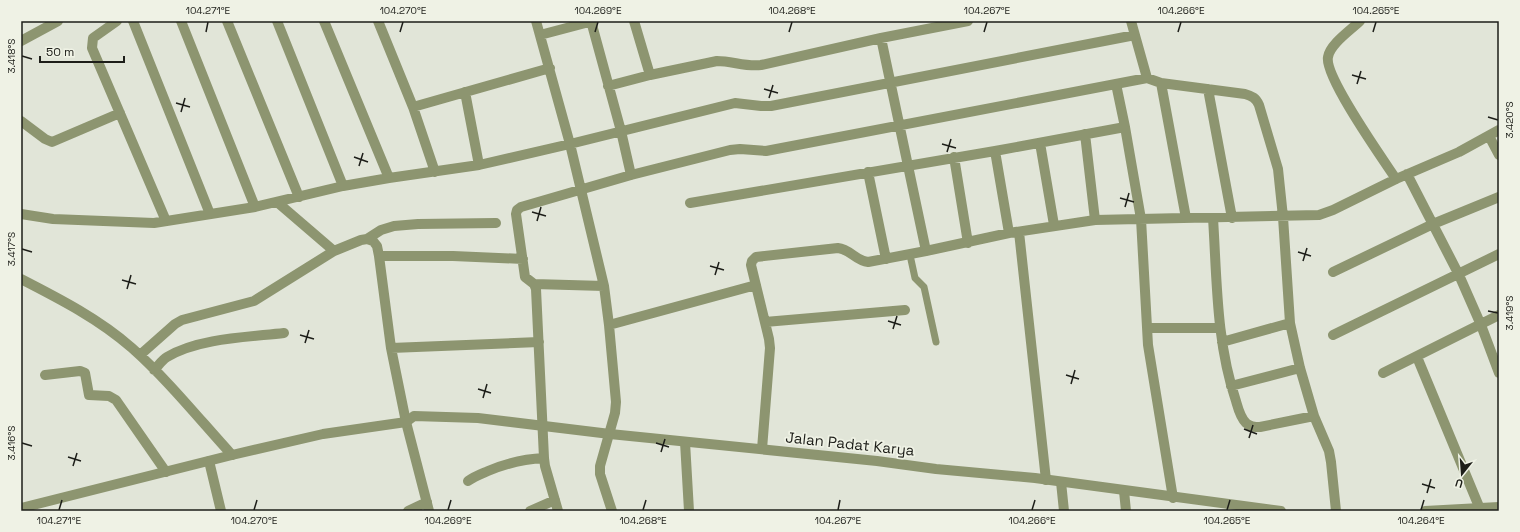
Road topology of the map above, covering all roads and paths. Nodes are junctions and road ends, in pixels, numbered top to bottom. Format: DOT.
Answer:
graph roads {
  1 [pos="58,21"];
  2 [pos="117,21"];
  3 [pos="133,21"];
  4 [pos="181,21"];
  5 [pos="227,21"];
  6 [pos="277,21"];
  7 [pos="324,21"];
  8 [pos="378,21"];
  9 [pos="536,21"];
  10 [pos="592,21"];
  11 [pos="634,21"];
  12 [pos="968,21"];
  13 [pos="1131,21"];
  14 [pos="1360,21"];
  15 [pos="922,26"];
  16 [pos="540,35"];
  17 [pos="1135,36"];
  18 [pos="881,38"];
  19 [pos="21,41"];
  20 [pos="550,68"];
  21 [pos="650,75"];
  22 [pos="1147,78"];
  23 [pos="891,82"];
  24 [pos="1161,83"];
  25 [pos="1116,84"];
  26 [pos="608,86"];
  27 [pos="1208,89"];
  28 [pos="465,92"];
  29 [pos="414,107"];
  30 [pos="120,113"];
  31 [pos="21,121"];
  32 [pos="900,126"];
  33 [pos="1125,127"];
  34 [pos="1499,130"];
  35 [pos="621,131"];
  36 [pos="1085,134"];
  37 [pos="1489,136"];
  38 [pos="1040,143"];
  39 [pos="570,144"];
  40 [pos="996,151"];
  41 [pos="1499,155"];
  42 [pos="954,157"];
  43 [pos="479,165"];
  44 [pos="908,165"];
  45 [pos="435,172"];
  46 [pos="868,172"];
  47 [pos="1407,174"];
  48 [pos="631,175"];
  49 [pos="389,178"];
  50 [pos="1396,179"];
  51 [pos="343,186"];
  52 [pos="582,189"];
  53 [pos="300,197"];
  54 [pos="1499,197"];
  55 [pos="277,202"];
  56 [pos="690,203"];
  57 [pos="255,207"];
  58 [pos="21,214"];
  59 [pos="210,214"];
  60 [pos="1283,216"];
  61 [pos="1186,218"];
  62 [pos="1213,218"];
  63 [pos="1232,218"];
  64 [pos="1141,219"];
  65 [pos="1095,220"];
  66 [pos="166,221"];
  67 [pos="496,223"];
  68 [pos="1433,224"];
  69 [pos="1054,225"];
  70 [pos="1019,232"];
  71 [pos="1009,233"];
  72 [pos="367,239"];
  73 [pos="968,242"];
  74 [pos="334,251"];
  75 [pos="926,251"];
  76 [pos="1499,254"];
  77 [pos="910,255"];
  78 [pos="380,256"];
  79 [pos="523,259"];
  80 [pos="886,259"];
  81 [pos="1333,272"];
  82 [pos="1459,274"];
  83 [pos="21,279"];
  84 [pos="534,284"];
  85 [pos="756,285"];
  86 [pos="604,286"];
  87 [pos="905,310"];
  88 [pos="1499,315"];
  89 [pos="765,322"];
  90 [pos="1290,323"];
  91 [pos="609,325"];
  92 [pos="1481,325"];
  93 [pos="1147,328"];
  94 [pos="1220,328"];
  95 [pos="284,333"];
  96 [pos="1333,335"];
  97 [pos="539,342"];
  98 [pos="936,342"];
  99 [pos="1222,342"];
  100 [pos="391,348"];
  101 [pos="140,355"];
  102 [pos="1416,357"];
  103 [pos="1300,368"];
  104 [pos="154,370"];
  105 [pos="1499,373"];
  106 [pos="1383,374"];
  107 [pos="45,375"];
  108 [pos="1231,386"];
  109 [pos="1314,416"];
  110 [pos="410,419"];
  111 [pos="542,425"];
  112 [pos="610,434"];
  113 [pos="685,442"];
  114 [pos="762,449"];
  115 [pos="232,455"];
  116 [pos="544,458"];
  117 [pos="209,461"];
  118 [pos="166,472"];
  119 [pos="1046,480"];
  120 [pos="468,481"];
  121 [pos="1061,482"];
  122 [pos="1124,491"];
  123 [pos="1173,498"];
  124 [pos="555,500"];
  125 [pos="428,507"];
  126 [pos="1499,507"];
  127 [pos="21,508"];
  128 [pos="1480,509"];
  129 [pos="221,511"];
  130 [pos="408,511"];
  131 [pos="530,511"];
  132 [pos="558,511"];
  133 [pos="612,511"];
  134 [pos="689,511"];
  135 [pos="1064,511"];
  136 [pos="1126,511"];
  137 [pos="1276,511"];
  138 [pos="1336,511"];
  139 [pos="1426,511"];
  1 -- 19 [label="street"];
  2 -- 30 [label="street"];
  3 -- 59 [label="street"];
  4 -- 57 [label="street"];
  5 -- 53 [label="street"];
  6 -- 51 [label="street"];
  7 -- 49 [label="street"];
  8 -- 29 [label="street"];
  9 -- 16 [label="street"];
  10 -- 16 [label="street"];
  10 -- 26 [label="street"];
  11 -- 21 [label="street"];
  12 -- 15 [label="street"];
  13 -- 17 [label="street"];
  14 -- 50 [label="street"];
  15 -- 18 [label="street"];
  16 -- 20 [label="street"];
  17 -- 22 [label="street"];
  17 -- 23 [label="street"];
  18 -- 21 [label="street"];
  18 -- 23 [label="street"];
  20 -- 28 [label="street"];
  20 -- 39 [label="street"];
  21 -- 26 [label="street"];
  22 -- 24 [label="street"];
  22 -- 25 [label="street"];
  23 -- 32 [label="street"];
  23 -- 35 [label="street"];
  24 -- 27 [label="street"];
  24 -- 61 [label="street"];
  25 -- 32 [label="street"];
  25 -- 33 [label="street"];
  26 -- 35 [label="street"];
  27 -- 60 [label="street"];
  27 -- 63 [label="street"];
  28 -- 29 [label="street"];
  28 -- 43 [label="street"];
  29 -- 45 [label="street"];
  30 -- 31 [label="street"];
  30 -- 66 [label="street"];
  32 -- 44 [label="street"];
  32 -- 48 [label="street"];
  33 -- 36 [label="street"];
  33 -- 64 [label="street"];
  34 -- 37 [label="street"];
  35 -- 39 [label="street"];
  35 -- 48 [label="street"];
  36 -- 38 [label="street"];
  36 -- 65 [label="street"];
  37 -- 41 [label="street"];
  37 -- 47 [label="street"];
  38 -- 40 [label="street"];
  38 -- 69 [label="street"];
  39 -- 43 [label="street"];
  39 -- 52 [label="street"];
  40 -- 42 [label="street"];
  40 -- 71 [label="street"];
  42 -- 44 [label="street"];
  42 -- 73 [label="street"];
  43 -- 45 [label="street"];
  44 -- 46 [label="street"];
  44 -- 75 [label="street"];
  45 -- 49 [label="street"];
  46 -- 56 [label="street"];
  46 -- 80 [label="street"];
  47 -- 50 [label="street"];
  47 -- 68 [label="street"];
  48 -- 52 [label="street"];
  49 -- 51 [label="street"];
  50 -- 60 [label="street"];
  51 -- 53 [label="street"];
  52 -- 79 [label="street"];
  52 -- 86 [label="street"];
  53 -- 55 [label="street"];
  54 -- 68 [label="street"];
  55 -- 57 [label="street"];
  55 -- 74 [label="street"];
  57 -- 59 [label="street"];
  58 -- 66 [label="street"];
  59 -- 66 [label="street"];
  60 -- 63 [label="street"];
  60 -- 90 [label="street"];
  61 -- 62 [label="street"];
  61 -- 64 [label="street"];
  62 -- 63 [label="street"];
  62 -- 94 [label="street"];
  64 -- 65 [label="street"];
  64 -- 93 [label="street"];
  65 -- 69 [label="street"];
  67 -- 72 [label="street"];
  68 -- 81 [label="street"];
  68 -- 82 [label="street"];
  69 -- 70 [label="street"];
  70 -- 71 [label="street"];
  70 -- 119 [label="street"];
  71 -- 73 [label="street"];
  72 -- 74 [label="street"];
  72 -- 78 [label="street"];
  73 -- 75 [label="street"];
  74 -- 101 [label="street"];
  75 -- 77 [label="street"];
  76 -- 82 [label="street"];
  77 -- 80 [label="street"];
  77 -- 98 [label="lane"];
  78 -- 79 [label="street"];
  78 -- 100 [label="street"];
  79 -- 84 [label="street"];
  80 -- 85 [label="street"];
  82 -- 92 [label="street"];
  82 -- 96 [label="street"];
  83 -- 101 [label="street"];
  84 -- 86 [label="street"];
  84 -- 97 [label="street"];
  85 -- 89 [label="street"];
  85 -- 91 [label="street"];
  86 -- 91 [label="street"];
  87 -- 89 [label="street"];
  88 -- 92 [label="street"];
  89 -- 114 [label="street"];
  90 -- 99 [label="street"];
  90 -- 103 [label="street"];
  91 -- 112 [label="street"];
  92 -- 102 [label="street"];
  92 -- 105 [label="street"];
  93 -- 94 [label="street"];
  93 -- 123 [label="street"];
  94 -- 99 [label="street"];
  95 -- 104 [label="street"];
  97 -- 100 [label="street"];
  97 -- 111 [label="street"];
  99 -- 108 [label="street"];
  100 -- 110 [label="street"];
  101 -- 104 [label="street"];
  102 -- 106 [label="street"];
  102 -- 128 [label="street"];
  103 -- 108 [label="street"];
  103 -- 109 [label="street"];
  104 -- 115 [label="street"];
  107 -- 118 [label="street"];
  108 -- 109 [label="street"];
  109 -- 138 [label="street"];
  110 -- 111 [label="street, Jalan Padat Karya"];
  110 -- 115 [label="street, Jalan Padat Karya"];
  110 -- 125 [label="street"];
  111 -- 112 [label="street, Jalan Padat Karya"];
  111 -- 116 [label="street"];
  112 -- 113 [label="street, Jalan Padat Karya"];
  112 -- 133 [label="street"];
  113 -- 114 [label="street, Jalan Padat Karya"];
  113 -- 134 [label="street"];
  114 -- 119 [label="street, Jalan Padat Karya"];
  115 -- 117 [label="street, Jalan Padat Karya"];
  116 -- 120 [label="street"];
  116 -- 124 [label="street"];
  117 -- 118 [label="street, Jalan Padat Karya"];
  117 -- 129 [label="street"];
  118 -- 127 [label="street, Jalan Padat Karya"];
  119 -- 121 [label="street, Jalan Padat Karya"];
  121 -- 122 [label="street, Jalan Padat Karya"];
  121 -- 135 [label="street"];
  122 -- 123 [label="street, Jalan Padat Karya"];
  122 -- 136 [label="street"];
  123 -- 137 [label="street, Jalan Padat Karya"];
  124 -- 131 [label="street"];
  124 -- 132 [label="street"];
  125 -- 130 [label="street"];
  126 -- 128 [label="street"];
  128 -- 139 [label="street"];
}
